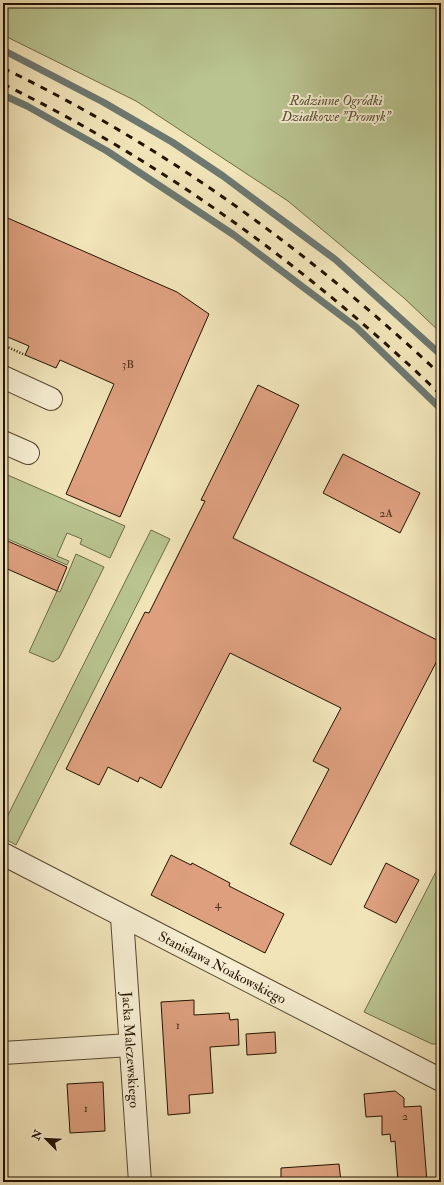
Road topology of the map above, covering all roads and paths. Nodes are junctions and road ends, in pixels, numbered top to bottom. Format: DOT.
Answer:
graph roads {
  1 [pos="3,345"];
  2 [pos="25,355"];
  3 [pos="3,378"];
  4 [pos="51,399"];
  5 [pos="3,442"];
  6 [pos="28,453"];
  7 [pos="3,854"];
  8 [pos="122,917"];
  9 [pos="130,1045"];
  10 [pos="3,1053"];
  11 [pos="441,1080"];
  12 [pos="140,1182"];
  1 -- 2 [label="path"];
  3 -- 4 [label="street"];
  5 -- 6 [label="street"];
  7 -- 8 [label="street, Stanisława Noakowskiego"];
  8 -- 9 [label="street, Jacka Malczewskiego"];
  8 -- 11 [label="street, Stanisława Noakowskiego"];
  9 -- 10 [label="street"];
  9 -- 12 [label="street, Jacka Malczewskiego"];
}
